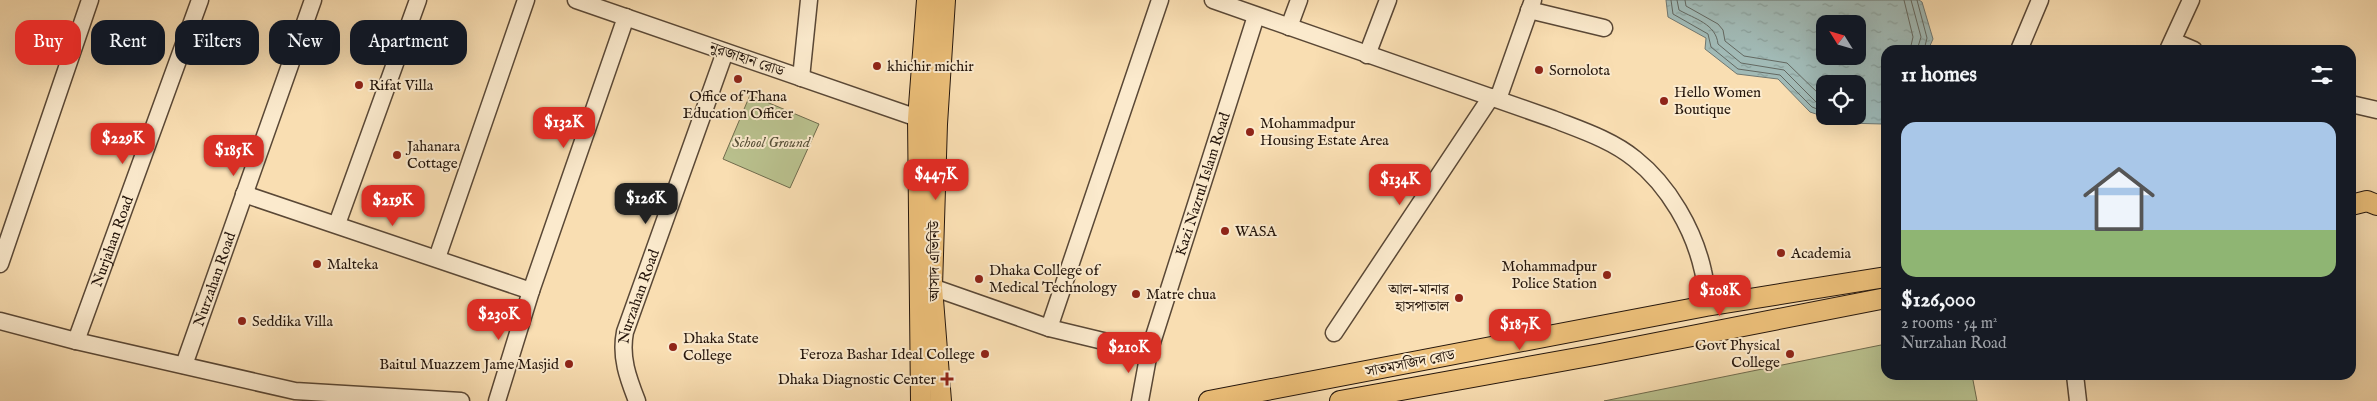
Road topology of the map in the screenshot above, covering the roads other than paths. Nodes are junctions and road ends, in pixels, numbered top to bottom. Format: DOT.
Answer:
graph roads {
  1 [pos="90,0"];
  2 [pos="200,0"];
  3 [pos="313,0"];
  4 [pos="418,0"];
  5 [pos="526,0"];
  6 [pos="576,0"];
  7 [pos="809,0"];
  8 [pos="927,0"];
  9 [pos="944,0"];
  10 [pos="1160,0"];
  11 [pos="1213,0"];
  12 [pos="1300,0"];
  13 [pos="1388,0"];
  14 [pos="2040,0"];
  15 [pos="2191,0"];
  16 [pos="1531,5"];
  17 [pos="1256,16"];
  18 [pos="626,17"];
  19 [pos="1289,28"];
  20 [pos="1604,28"];
  21 [pos="2021,45"];
  22 [pos="2171,45"];
  23 [pos="725,52"];
  24 [pos="1367,55"];
  25 [pos="801,78"];
  26 [pos="1495,98"];
  27 [pos="2356,105"];
  28 [pos="2377,110"];
  29 [pos="928,121"];
  30 [pos="2377,188"];
  31 [pos="2356,191"];
  32 [pos="244,194"];
  33 [pos="2356,204"];
  34 [pos="2377,206"];
  35 [pos="2356,209"];
  36 [pos="337,224"];
  37 [pos="437,258"];
  38 [pos="0,264"];
  39 [pos="1881,278"];
  40 [pos="932,288"];
  41 [pos="531,291"];
  42 [pos="1881,299"];
  43 [pos="1706,306"];
  44 [pos="0,320"];
  45 [pos="1049,328"];
  46 [pos="1334,333"];
  47 [pos="1711,333"];
  48 [pos="76,341"];
  49 [pos="1149,352"];
  50 [pos="184,365"];
  51 [pos="2076,380"];
  52 [pos="294,396"];
  53 [pos="461,401"];
  54 [pos="497,401"];
  55 [pos="637,401"];
  56 [pos="921,401"];
  57 [pos="941,401"];
  58 [pos="1140,401"];
  59 [pos="1209,401"];
  60 [pos="1340,401"];
  61 [pos="2078,401"];
  1 -- 38 [label="street"];
  2 -- 48 [label="street, Nurjahan Road"];
  3 -- 32 [label="street, Nurzahan Road"];
  4 -- 36 [label="street"];
  5 -- 37 [label="street"];
  6 -- 18 [label="street, নুরজাহান রোড"];
  7 -- 25 [label="street"];
  8 -- 29 [label="main road, আসাদ এভিনিউ"];
  9 -- 29 [label="main road, আসাদ এভিনিউ"];
  10 -- 45 [label="street"];
  11 -- 17 [label="street"];
  12 -- 19 [label="street"];
  13 -- 24 [label="street"];
  14 -- 21 [label="street"];
  15 -- 22 [label="street"];
  16 -- 20 [label="street"];
  16 -- 26 [label="street"];
  17 -- 19 [label="street"];
  17 -- 49 [label="street, Kazi Nazrul Islam Road"];
  18 -- 23 [label="street, নুরজাহান রোড"];
  18 -- 41 [label="street"];
  19 -- 24 [label="street"];
  23 -- 25 [label="street, নুরজাহান রোড"];
  23 -- 55 [label="street, Nurzahan Road"];
  24 -- 26 [label="street"];
  25 -- 29 [label="street, নুরজাহান রোড"];
  26 -- 43 [label="street"];
  26 -- 46 [label="street"];
  27 -- 28 [label="street"];
  29 -- 40 [label="main road, আসাদ এভিনিউ"];
  29 -- 56 [label="main road, আসাদ এভিনিউ"];
  30 -- 31 [label="main road"];
  32 -- 36 [label="street"];
  32 -- 50 [label="street, Nurzahan Road"];
  33 -- 34 [label="main road"];
  34 -- 35 [label="main road"];
  36 -- 37 [label="street"];
  37 -- 41 [label="street"];
  39 -- 43 [label="main road, সাতমসজিদ রোড"];
  40 -- 45 [label="street"];
  40 -- 57 [label="main road, আসাদ এভিনিউ"];
  41 -- 54 [label="street"];
  42 -- 47 [label="main road, সাতমসজিদ রোড"];
  43 -- 47 [label="main road"];
  43 -- 59 [label="main road, সাতমসজিদ রোড"];
  44 -- 48 [label="street"];
  45 -- 49 [label="street"];
  47 -- 60 [label="main road, সাতমসজিদ রোড"];
  48 -- 50 [label="street"];
  49 -- 58 [label="street, Kazi Nazrul Islam Road"];
  50 -- 52 [label="street"];
  51 -- 61 [label="street"];
  52 -- 53 [label="street"];
}
